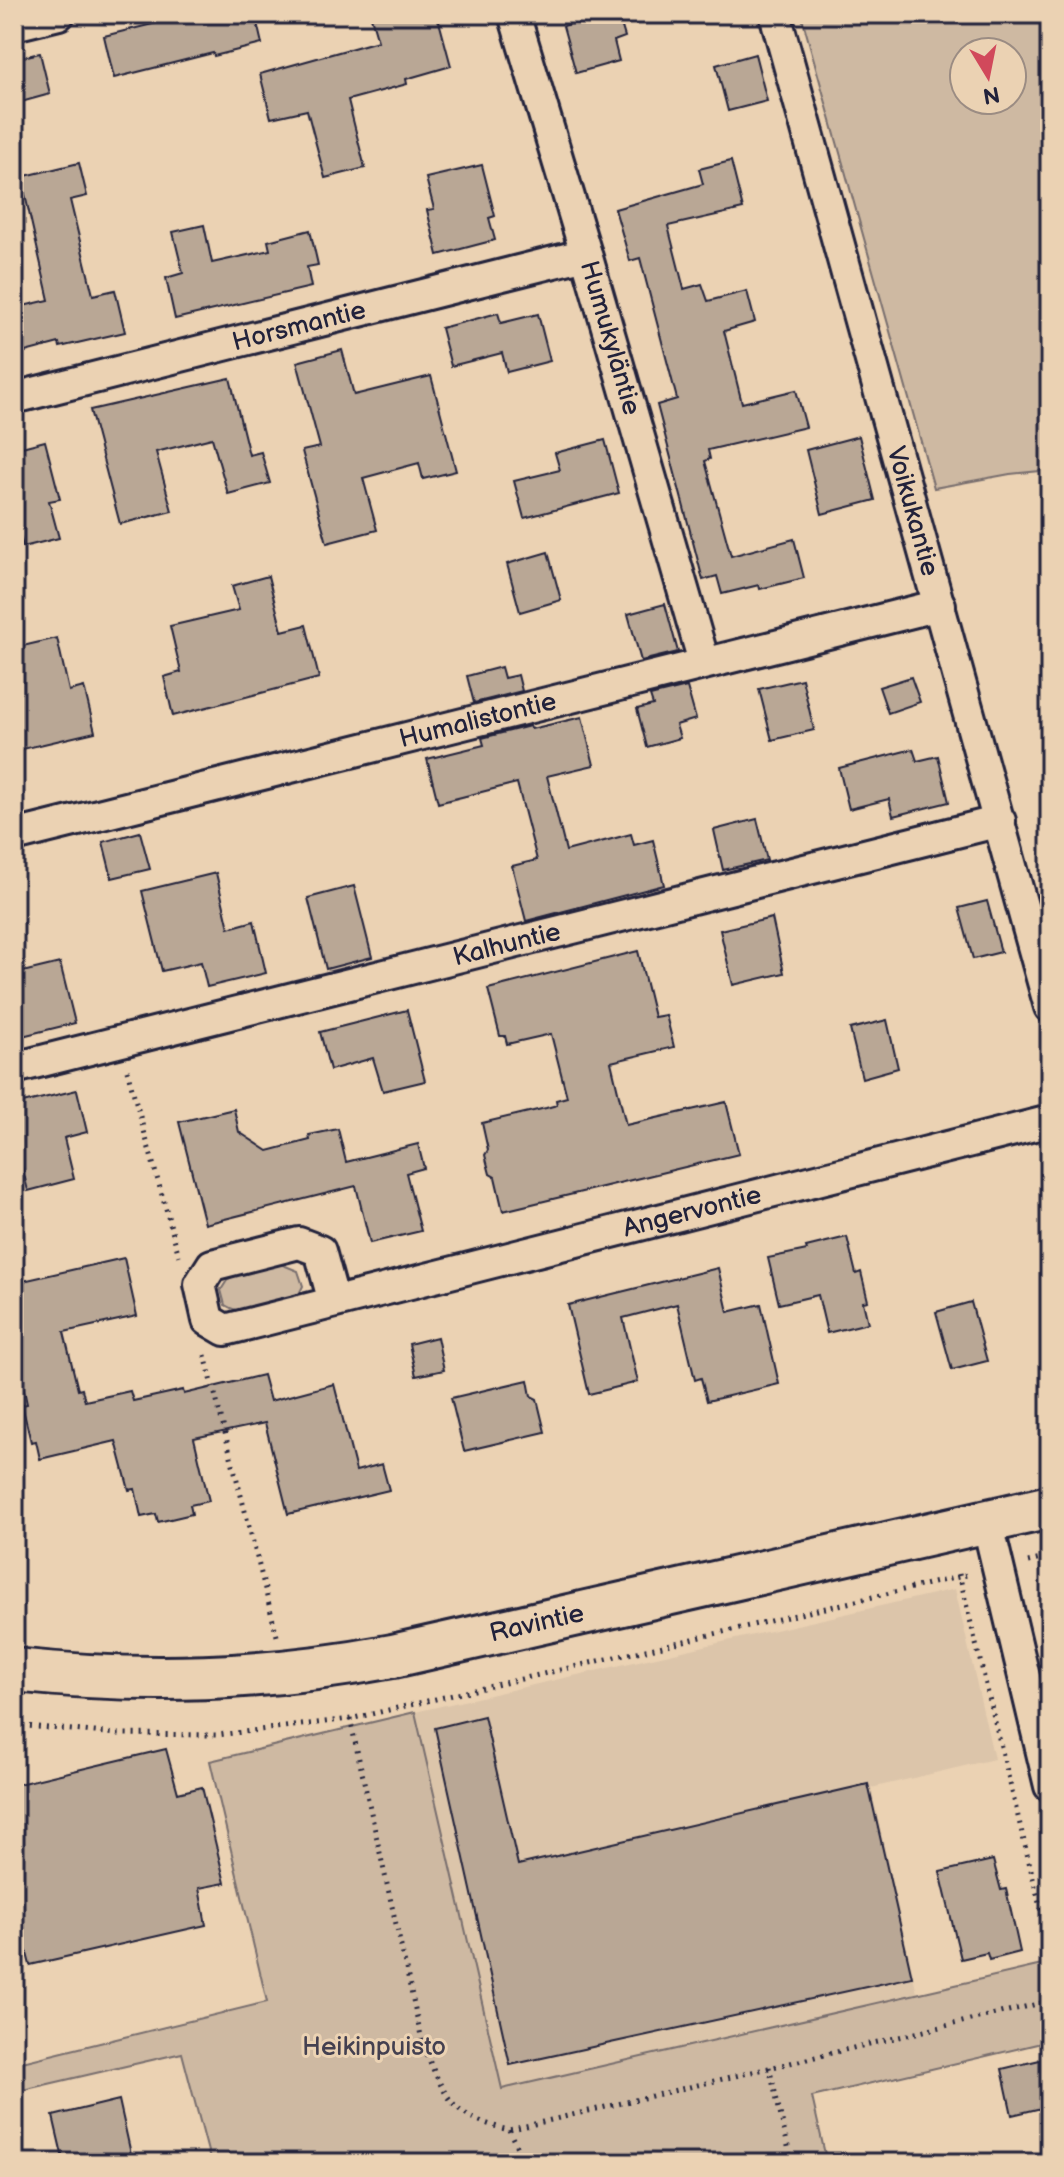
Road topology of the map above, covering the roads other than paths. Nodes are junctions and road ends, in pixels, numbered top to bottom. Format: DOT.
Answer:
graph roads {
  1 [pos="59,14"];
  2 [pos="514,14"];
  3 [pos="775,14"];
  4 [pos="14,25"];
  5 [pos="586,254"];
  6 [pos="14,398"];
  7 [pos="940,605"];
  8 [pos="704,662"];
  9 [pos="1000,821"];
  10 [pos="14,836"];
  11 [pos="1050,1007"];
  12 [pos="14,1068"];
  13 [pos="1050,1121"];
  14 [pos="334,1302"];
  15 [pos="1050,1507"];
  16 [pos="968,1526"];
  17 [pos="14,1670"];
  18 [pos="1050,1786"];
  1 -- 4 [label="street"];
  2 -- 5 [label="street, Humukyläntie"];
  3 -- 7 [label="street, Voikukantie"];
  5 -- 6 [label="street, Horsmantie"];
  5 -- 8 [label="street, Humukyläntie"];
  7 -- 8 [label="street, Humalistontie"];
  7 -- 9 [label="street, Voikukantie"];
  8 -- 10 [label="street, Humalistontie"];
  9 -- 11 [label="street, Voikukantie"];
  9 -- 12 [label="street, Kalhuntie"];
  13 -- 14 [label="street, Angervontie"];
  15 -- 16 [label="main road, Ravintie"];
  16 -- 17 [label="main road, Ravintie"];
  16 -- 18 [label="street"];
}
